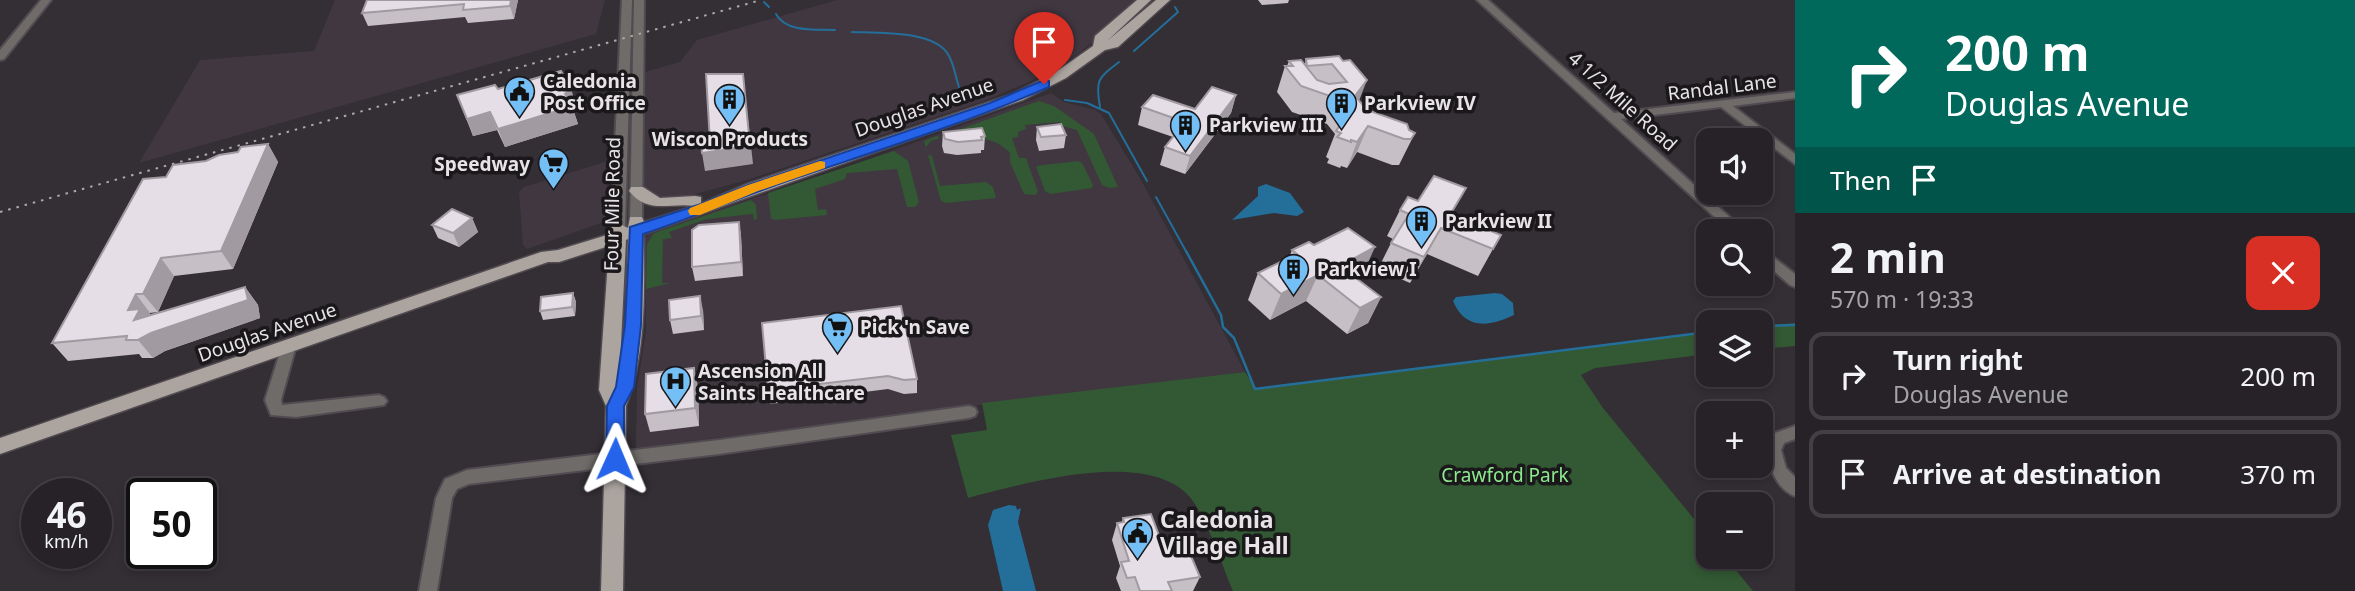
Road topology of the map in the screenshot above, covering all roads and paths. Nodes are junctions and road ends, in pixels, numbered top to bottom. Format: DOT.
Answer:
graph roads {
  1 [pos="46,0"];
  2 [pos="627,0"];
  3 [pos="639,0"];
  4 [pos="1145,0"];
  5 [pos="1164,0"];
  6 [pos="1482,0"];
  7 [pos="1100,47"];
  8 [pos="0,57"];
  9 [pos="1795,95"];
  10 [pos="1725,105"];
  11 [pos="1612,117"];
  12 [pos="1795,160"];
  13 [pos="753,188"];
  14 [pos="636,191"];
  15 [pos="695,201"];
  16 [pos="1725,219"];
  17 [pos="627,229"];
  18 [pos="580,249"];
  19 [pos="547,256"];
  20 [pos="616,262"];
  21 [pos="1773,263"];
  22 [pos="1795,282"];
  23 [pos="289,346"];
  24 [pos="379,401"];
  25 [pos="615,406"];
  26 [pos="969,412"];
  27 [pos="1795,432"];
  28 [pos="1773,443"];
  29 [pos="0,446"];
  30 [pos="615,459"];
  31 [pos="1773,459"];
  32 [pos="1795,489"];
  33 [pos="428,591"];
  34 [pos="612,591"];
  1 -- 8 [label="street"];
  2 -- 17 [label="street, Four Mile Road"];
  3 -- 14 [label="street, Four Mile Road"];
  4 -- 7 [label="main road, Douglas Avenue"];
  5 -- 7 [label="main road, Douglas Avenue"];
  6 -- 11 [label="street, 4 1/2 Mile Road"];
  7 -- 13 [label="main road, Douglas Avenue"];
  9 -- 10 [label="street, Randal Lane"];
  10 -- 11 [label="street, Randal Lane"];
  10 -- 12 [label="street"];
  11 -- 16 [label="street, 4 1/2 Mile Road"];
  13 -- 15 [label="main road, Douglas Avenue"];
  13 -- 17 [label="main road, Douglas Avenue"];
  14 -- 15 [label="main road"];
  14 -- 17 [label="street, Four Mile Road"];
  15 -- 17 [label="main road, Douglas Avenue"];
  17 -- 18 [label="main road, Douglas Avenue"];
  17 -- 19 [label="main road, Douglas Avenue"];
  17 -- 20 [label="main road, Four Mile Road"];
  17 -- 25 [label="main road, Four Mile Road"];
  18 -- 19 [label="main road, Douglas Avenue"];
  18 -- 20 [label="main road"];
  19 -- 23 [label="main road, Douglas Avenue"];
  20 -- 25 [label="main road, Four Mile Road"];
  21 -- 22 [label="street"];
  23 -- 24 [label="street"];
  23 -- 29 [label="main road, Douglas Avenue"];
  25 -- 30 [label="main road, Four Mile Road"];
  26 -- 30 [label="street"];
  27 -- 28 [label="street"];
  30 -- 33 [label="street"];
  30 -- 34 [label="main road, Four Mile Road"];
  31 -- 32 [label="street"];
}
